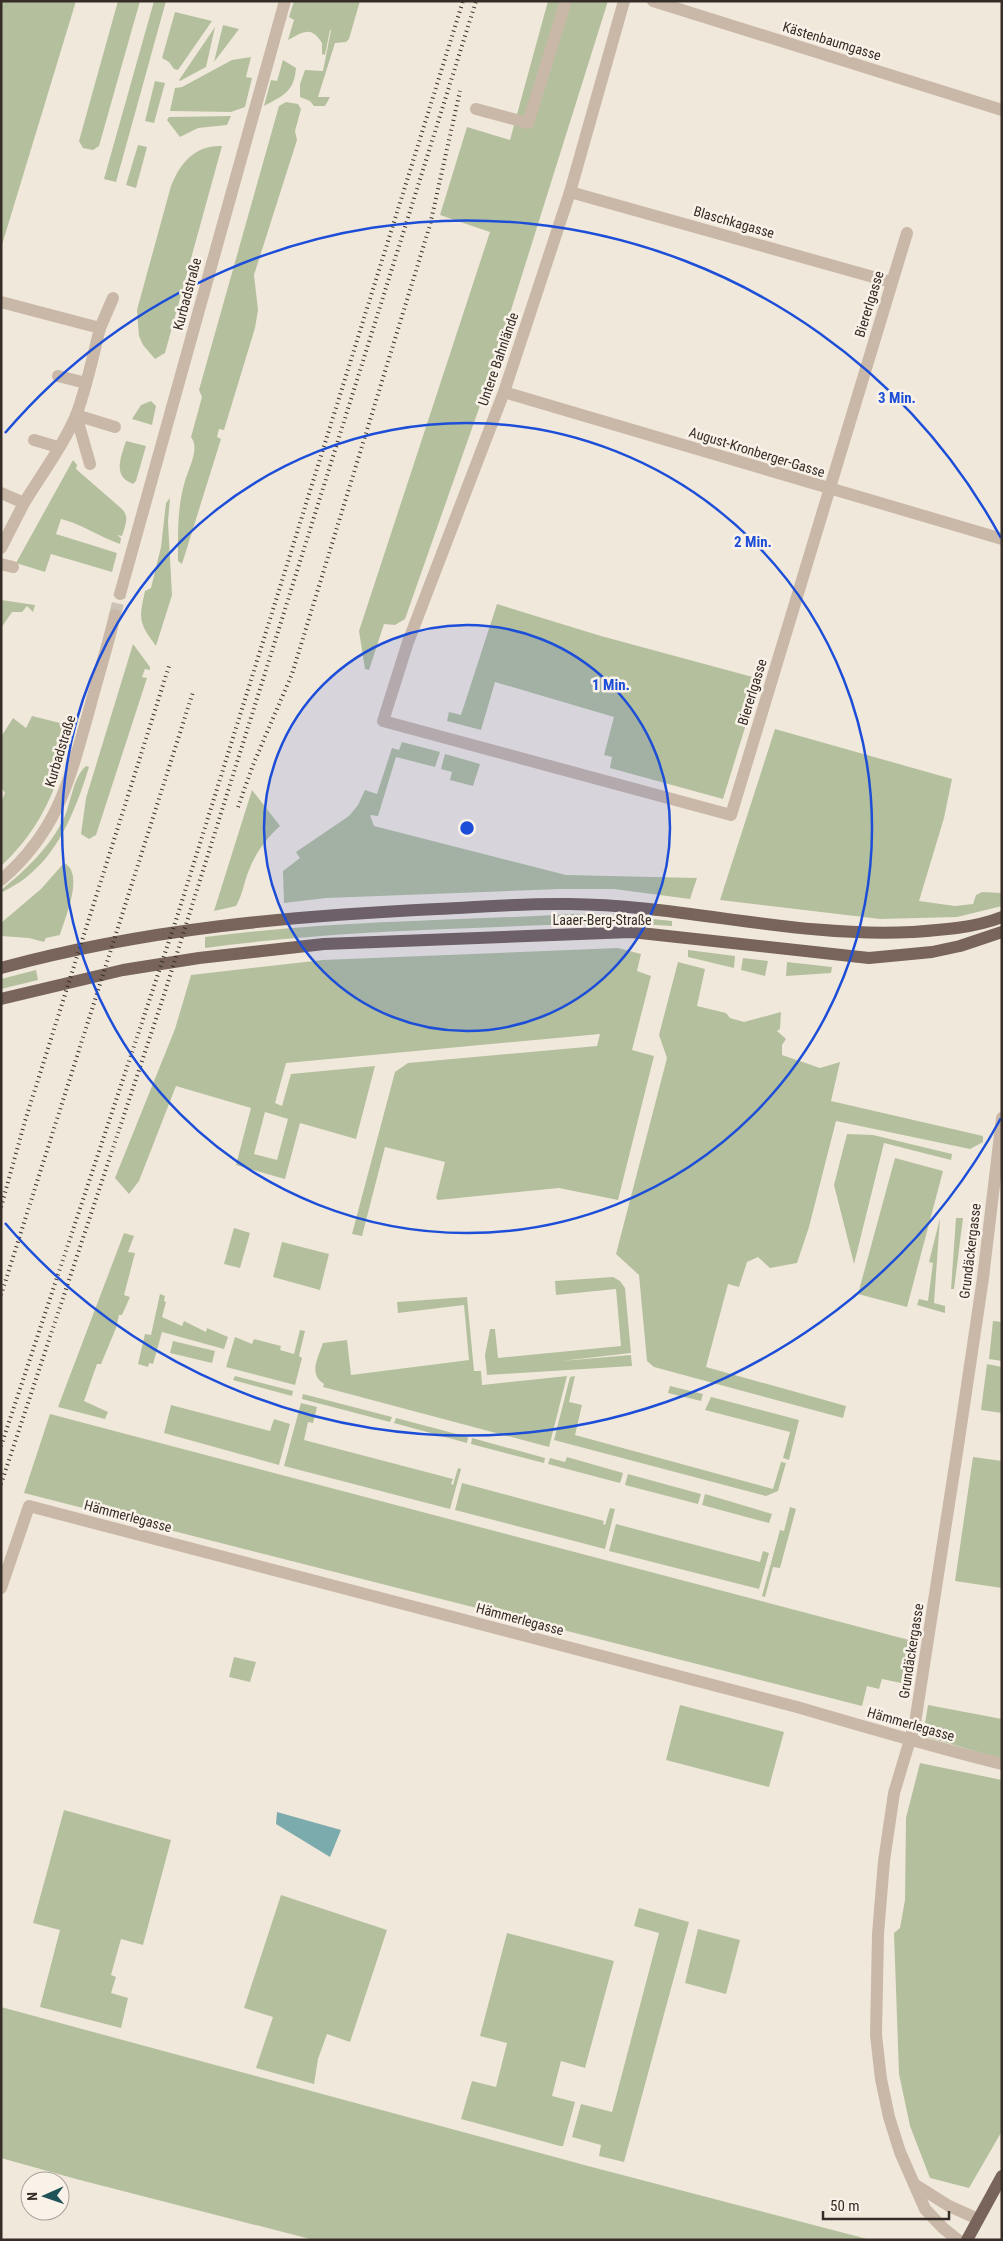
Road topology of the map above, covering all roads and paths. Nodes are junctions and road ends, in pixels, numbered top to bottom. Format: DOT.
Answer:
graph roads {
  1 [pos="285,1"];
  2 [pos="566,1"];
  3 [pos="624,1"];
  4 [pos="653,1"];
  5 [pos="476,109"];
  6 [pos="1002,110"];
  7 [pos="570,192"];
  8 [pos="907,233"];
  9 [pos="891,282"];
  10 [pos="113,298"];
  11 [pos="1,302"];
  12 [pos="100,328"];
  13 [pos="58,376"];
  14 [pos="86,383"];
  15 [pos="504,392"];
  16 [pos="76,415"];
  17 [pos="115,427"];
  18 [pos="34,440"];
  19 [pos="58,447"];
  20 [pos="90,464"];
  21 [pos="829,490"];
  22 [pos="1,493"];
  23 [pos="24,503"];
  24 [pos="1002,539"];
  25 [pos="1,548"];
  26 [pos="120,594"];
  27 [pos="115,614"];
  28 [pos="383,721"];
  29 [pos="1,880"];
  30 [pos="1002,917"];
  31 [pos="1002,932"];
  32 [pos="1,968"];
  33 [pos="1,998"];
  34 [pos="1002,1118"];
  35 [pos="1,1588"];
  36 [pos="910,1741"];
  37 [pos="1002,1764"];
  38 [pos="1002,2176"];
  39 [pos="914,2184"];
  40 [pos="978,2219"];
  41 [pos="958,2240"];
  42 [pos="967,2240"];
  1 -- 26 [label="street, Kurbadstraße"];
  2 -- 5 [label="street"];
  3 -- 7 [label="street, Untere Bahnlände"];
  4 -- 6 [label="street, Kästenbaumgasse"];
  7 -- 9 [label="street, Blaschkagasse"];
  7 -- 15 [label="street, Untere Bahnlände"];
  8 -- 9 [label="street, Biererlgasse"];
  9 -- 21 [label="street, Biererlgasse"];
  10 -- 12 [label="street"];
  11 -- 12 [label="street"];
  12 -- 14 [label="street"];
  13 -- 14 [label="street"];
  14 -- 16 [label="street"];
  15 -- 21 [label="street, August-Kronberger-Gasse"];
  15 -- 28 [label="street, Untere Bahnlände"];
  16 -- 17 [label="street"];
  16 -- 19 [label="street"];
  16 -- 20 [label="street"];
  18 -- 19 [label="street"];
  19 -- 23 [label="street"];
  21 -- 24 [label="street, August-Kronberger-Gasse"];
  21 -- 28 [label="street, Biererlgasse"];
  22 -- 23 [label="street"];
  23 -- 25 [label="street"];
  27 -- 29 [label="street, Kurbadstraße"];
  30 -- 32 [label="main road, Laaer-Berg-Straße"];
  31 -- 33 [label="main road, Laaer-Berg-Straße"];
  34 -- 36 [label="street, Grundäckergasse"];
  35 -- 36 [label="street, Hämmerlegasse"];
  36 -- 37 [label="street, Hämmerlegasse"];
  36 -- 39 [label="street, Grundäckergasse"];
  38 -- 40 [label="main road"];
  39 -- 40 [label="street"];
  39 -- 41 [label="street, Grundäckergasse"];
  40 -- 42 [label="main road"];
}
